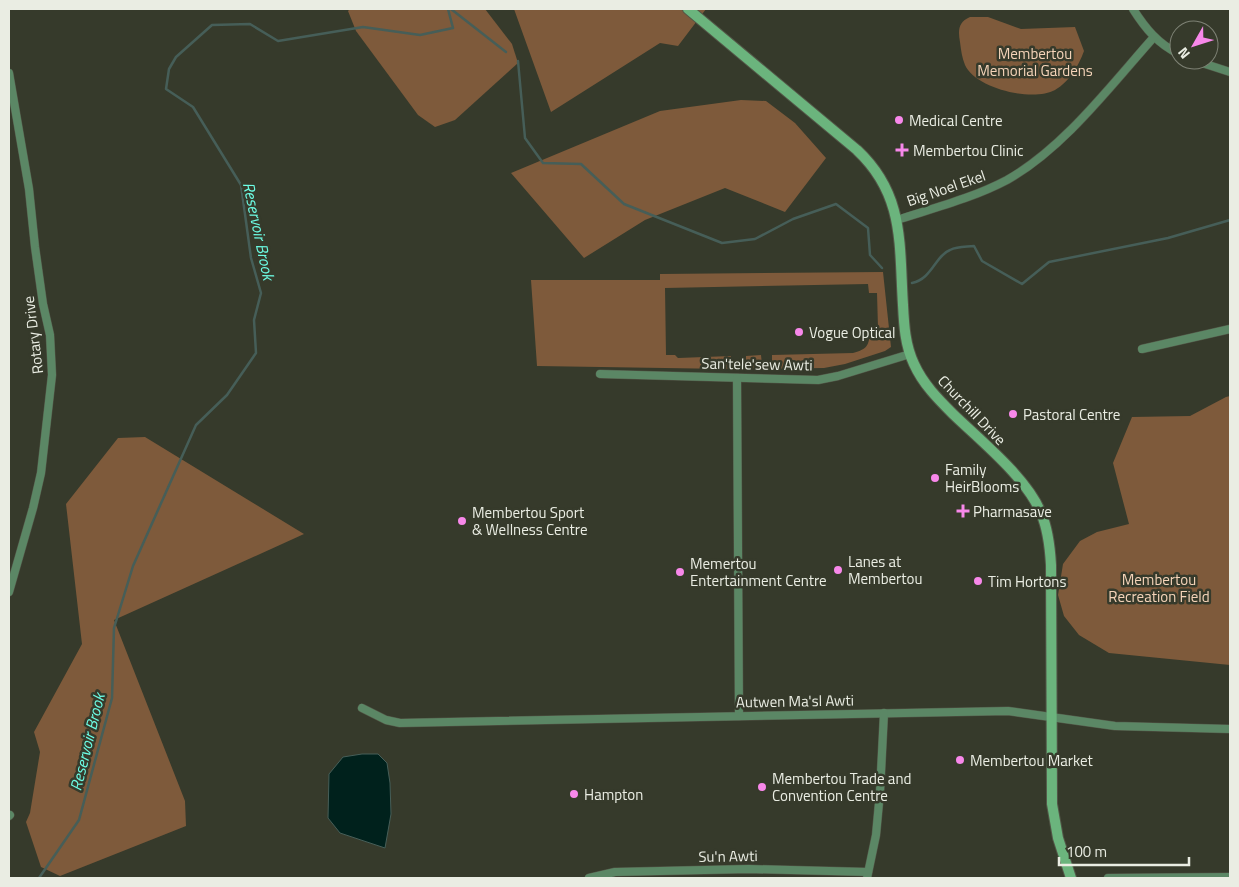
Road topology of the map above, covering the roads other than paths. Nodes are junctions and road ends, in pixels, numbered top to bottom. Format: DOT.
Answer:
graph roads {
  1 [pos="688,9"];
  2 [pos="1132,9"];
  3 [pos="1154,37"];
  4 [pos="1169,48"];
  5 [pos="9,73"];
  6 [pos="897,220"];
  7 [pos="1230,330"];
  8 [pos="1142,350"];
  9 [pos="910,354"];
  10 [pos="600,374"];
  11 [pos="737,378"];
  12 [pos="9,592"];
  13 [pos="362,708"];
  14 [pos="884,713"];
  15 [pos="739,716"];
  16 [pos="1052,717"];
  17 [pos="1230,729"];
  18 [pos="868,875"];
  19 [pos="1230,877"];
  20 [pos="590,878"];
  21 [pos="1071,878"];
  22 [pos="1108,878"];
  1 -- 6 [label="main road, Churchill Drive"];
  2 -- 3 [label="street"];
  3 -- 4 [label="street"];
  3 -- 6 [label="street, Big Noel Ekel"];
  5 -- 12 [label="street, Rotary Drive"];
  6 -- 9 [label="main road, Churchill Drive"];
  7 -- 8 [label="street"];
  9 -- 11 [label="street, San'tele'sew Awti"];
  9 -- 16 [label="main road, Churchill Drive"];
  10 -- 11 [label="street, San'tele'sew Awti"];
  11 -- 15 [label="street"];
  13 -- 15 [label="street, Autwen Ma'sl Awti"];
  14 -- 15 [label="street, Autwen Ma'sl Awti"];
  14 -- 16 [label="street, Autwen Ma'sl Awti"];
  14 -- 18 [label="street"];
  16 -- 17 [label="street, Autwen Ma'sl Awti"];
  16 -- 21 [label="main road, Churchill Drive"];
  18 -- 20 [label="street, Su'n Awti"];
  19 -- 22 [label="street"];
}
